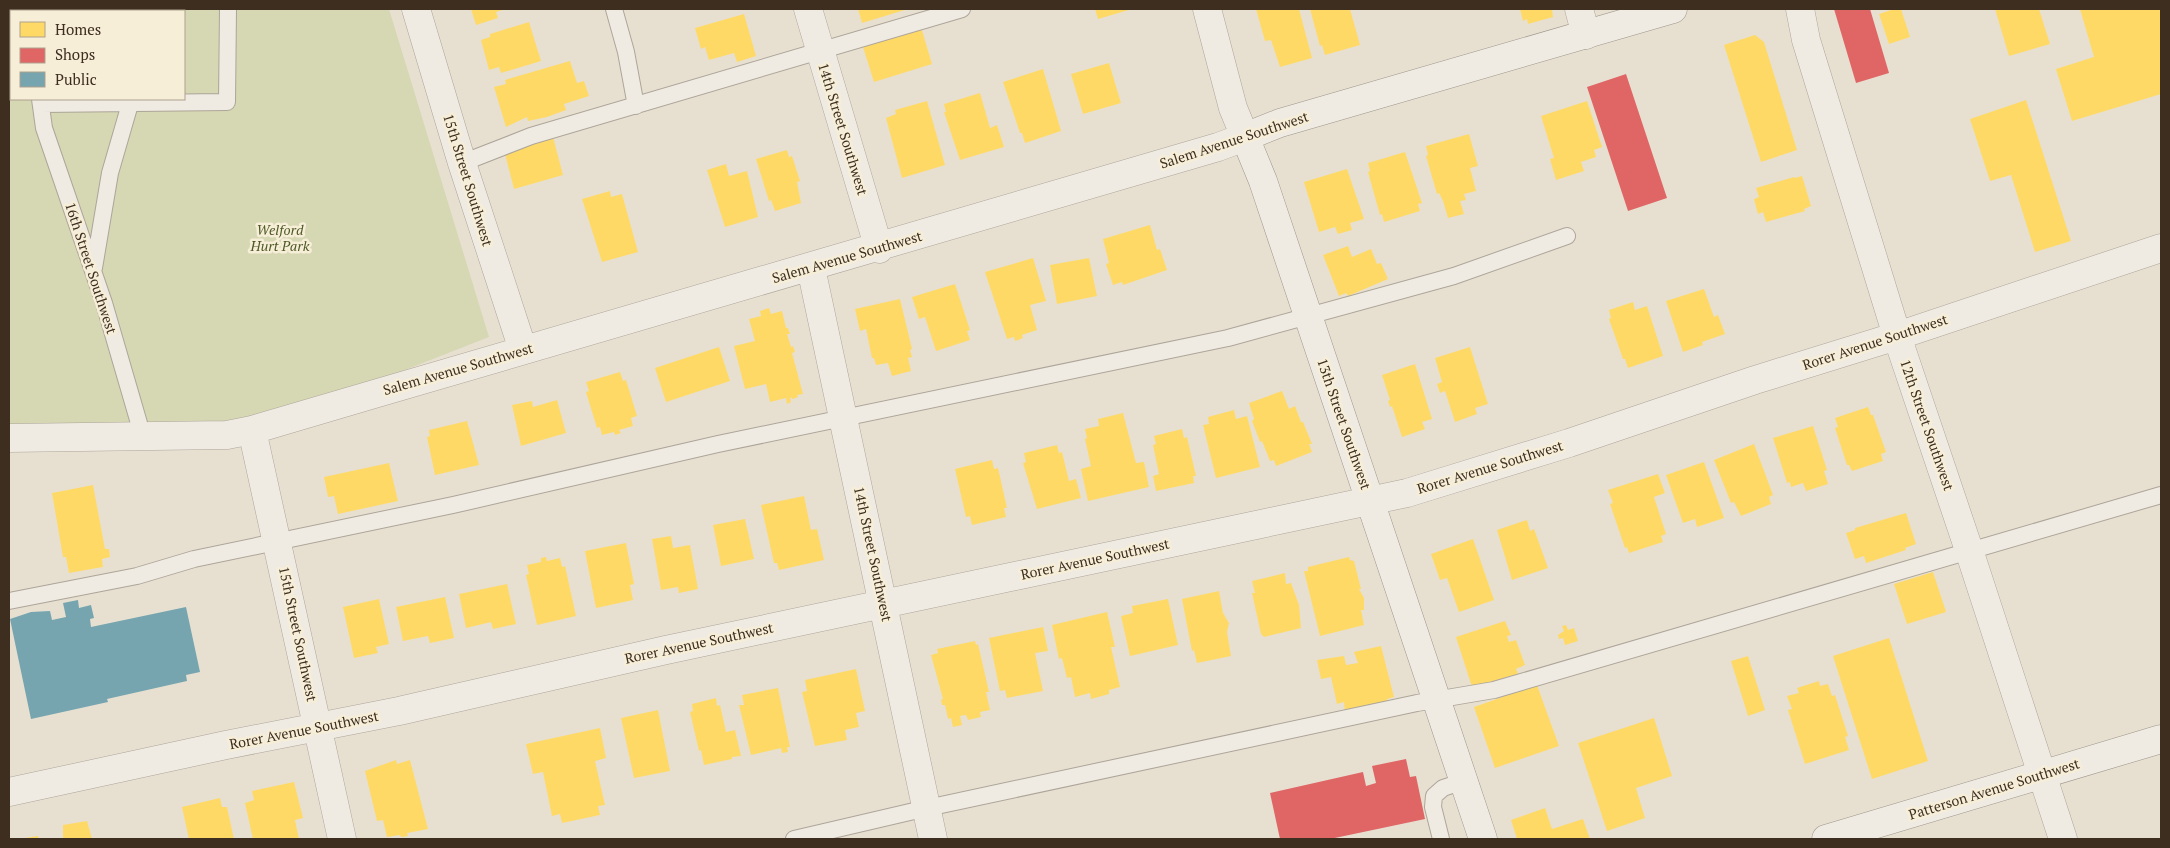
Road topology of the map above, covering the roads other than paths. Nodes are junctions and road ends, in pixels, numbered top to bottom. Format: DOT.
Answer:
graph roads {
  1 [pos="228,9"];
  2 [pos="416,9"];
  3 [pos="614,9"];
  4 [pos="808,9"];
  5 [pos="962,9"];
  6 [pos="1207,9"];
  7 [pos="1579,9"];
  8 [pos="1673,9"];
  9 [pos="1800,9"];
  10 [pos="1586,35"];
  11 [pos="820,50"];
  12 [pos="40,101"];
  13 [pos="130,104"];
  14 [pos="636,106"];
  15 [pos="1245,137"];
  16 [pos="462,163"];
  17 [pos="1567,236"];
  18 [pos="2161,248"];
  19 [pos="878,249"];
  20 [pos="811,268"];
  21 [pos="93,271"];
  22 [pos="1306,315"];
  23 [pos="1897,336"];
  24 [pos="522,350"];
  25 [pos="843,418"];
  26 [pos="252,430"];
  27 [pos="143,437"];
  28 [pos="9,438"];
  29 [pos="2161,495"];
  30 [pos="1371,501"];
  31 [pos="277,541"];
  32 [pos="1969,550"];
  33 [pos="9,601"];
  34 [pos="884,603"];
  35 [pos="1438,700"];
  36 [pos="318,727"];
  37 [pos="2161,739"];
  38 [pos="2042,775"];
  39 [pos="1464,782"];
  40 [pos="9,792"];
  41 [pos="927,808"];
  42 [pos="342,839"];
  43 [pos="794,839"];
  44 [pos="933,839"];
  45 [pos="1441,839"];
  46 [pos="1483,839"];
  47 [pos="1826,839"];
  48 [pos="2063,839"];
  1 -- 13 [label="lane"];
  2 -- 16 [label="street, 15th Street Southwest"];
  3 -- 14 [label="lane"];
  4 -- 11 [label="street, 14th Street Southwest"];
  5 -- 11 [label="lane"];
  6 -- 15 [label="street, 13th Street Southwest"];
  7 -- 10 [label="street"];
  8 -- 10 [label="street, Salem Avenue Southwest"];
  9 -- 23 [label="street, 12th Street Southwest"];
  10 -- 15 [label="street, Salem Avenue Southwest"];
  11 -- 14 [label="lane"];
  11 -- 19 [label="street, 14th Street Southwest"];
  12 -- 13 [label="lane"];
  12 -- 21 [label="lane, 16th Street Southwest"];
  13 -- 21 [label="lane"];
  14 -- 16 [label="lane"];
  15 -- 19 [label="street, Salem Avenue Southwest"];
  15 -- 22 [label="street, 13th Street Southwest"];
  16 -- 24 [label="street, 15th Street Southwest"];
  17 -- 22 [label="lane"];
  18 -- 23 [label="street, Rorer Avenue Southwest"];
  19 -- 20 [label="street, Salem Avenue Southwest"];
  20 -- 24 [label="street, Salem Avenue Southwest"];
  20 -- 25 [label="street, 14th Street Southwest"];
  21 -- 27 [label="lane, 16th Street Southwest"];
  22 -- 25 [label="lane"];
  22 -- 30 [label="street, 13th Street Southwest"];
  23 -- 30 [label="street, Rorer Avenue Southwest"];
  23 -- 32 [label="street, 12th Street Southwest"];
  24 -- 26 [label="street, Salem Avenue Southwest"];
  25 -- 31 [label="lane"];
  25 -- 34 [label="street, 14th Street Southwest"];
  26 -- 27 [label="street, Salem Avenue Southwest"];
  26 -- 31 [label="street, 15th Street Southwest"];
  27 -- 28 [label="street, Salem Avenue Southwest"];
  29 -- 32 [label="lane"];
  30 -- 34 [label="street, Rorer Avenue Southwest"];
  30 -- 35 [label="street, 13th Street Southwest"];
  31 -- 33 [label="lane"];
  31 -- 36 [label="street, 15th Street Southwest"];
  32 -- 35 [label="lane"];
  32 -- 38 [label="street, 12th Street Southwest"];
  34 -- 36 [label="street, Rorer Avenue Southwest"];
  34 -- 41 [label="street, 14th Street Southwest"];
  35 -- 39 [label="street, 13th Street Southwest"];
  35 -- 41 [label="lane"];
  36 -- 40 [label="street, Rorer Avenue Southwest"];
  36 -- 42 [label="street, 15th Street Southwest"];
  37 -- 38 [label="street, Patterson Avenue Southwest"];
  38 -- 47 [label="street, Patterson Avenue Southwest"];
  38 -- 48 [label="street, 12th Street Southwest"];
  39 -- 45 [label="lane"];
  39 -- 46 [label="street, 13th Street Southwest"];
  41 -- 43 [label="lane"];
  41 -- 44 [label="street, 14th Street Southwest"];
}
